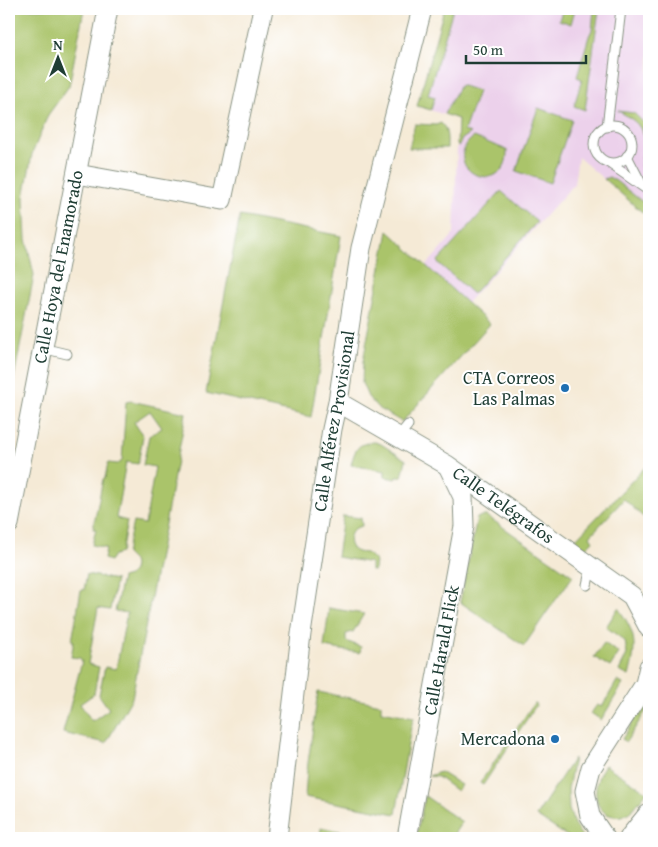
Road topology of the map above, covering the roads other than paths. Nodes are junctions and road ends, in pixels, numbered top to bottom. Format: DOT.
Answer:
graph roads {
  1 [pos="108,9"];
  2 [pos="263,9"];
  3 [pos="422,9"];
  4 [pos="621,9"];
  5 [pos="607,126"];
  6 [pos="627,156"];
  7 [pos="609,163"];
  8 [pos="77,174"];
  9 [pos="646,189"];
  10 [pos="42,348"];
  11 [pos="67,354"];
  12 [pos="338,402"];
  13 [pos="447,465"];
  14 [pos="9,524"];
  15 [pos="649,628"];
  16 [pos="649,667"];
  17 [pos="649,817"];
  18 [pos="276,838"];
  19 [pos="406,838"];
  20 [pos="605,838"];
  21 [pos="632,838"];
  1 -- 8 [label="street, Calle Hoya del Enamorado"];
  2 -- 8 [label="street"];
  3 -- 12 [label="street, Calle Alférez Provisional"];
  4 -- 5 [label="lane"];
  5 -- 6 [label="lane"];
  5 -- 7 [label="lane"];
  6 -- 7 [label="lane"];
  6 -- 9 [label="lane"];
  7 -- 9 [label="lane"];
  8 -- 10 [label="street, Calle Hoya del Enamorado"];
  10 -- 11 [label="lane"];
  10 -- 14 [label="street, Calle Hoya del Enamorado"];
  12 -- 13 [label="street, Calle Telégrafos"];
  12 -- 18 [label="street, Calle Alférez Provisional"];
  13 -- 15 [label="street, Calle Telégrafos"];
  13 -- 19 [label="street, Calle Harald Flick"];
  16 -- 20 [label="street"];
  17 -- 21 [label="street"];
}
